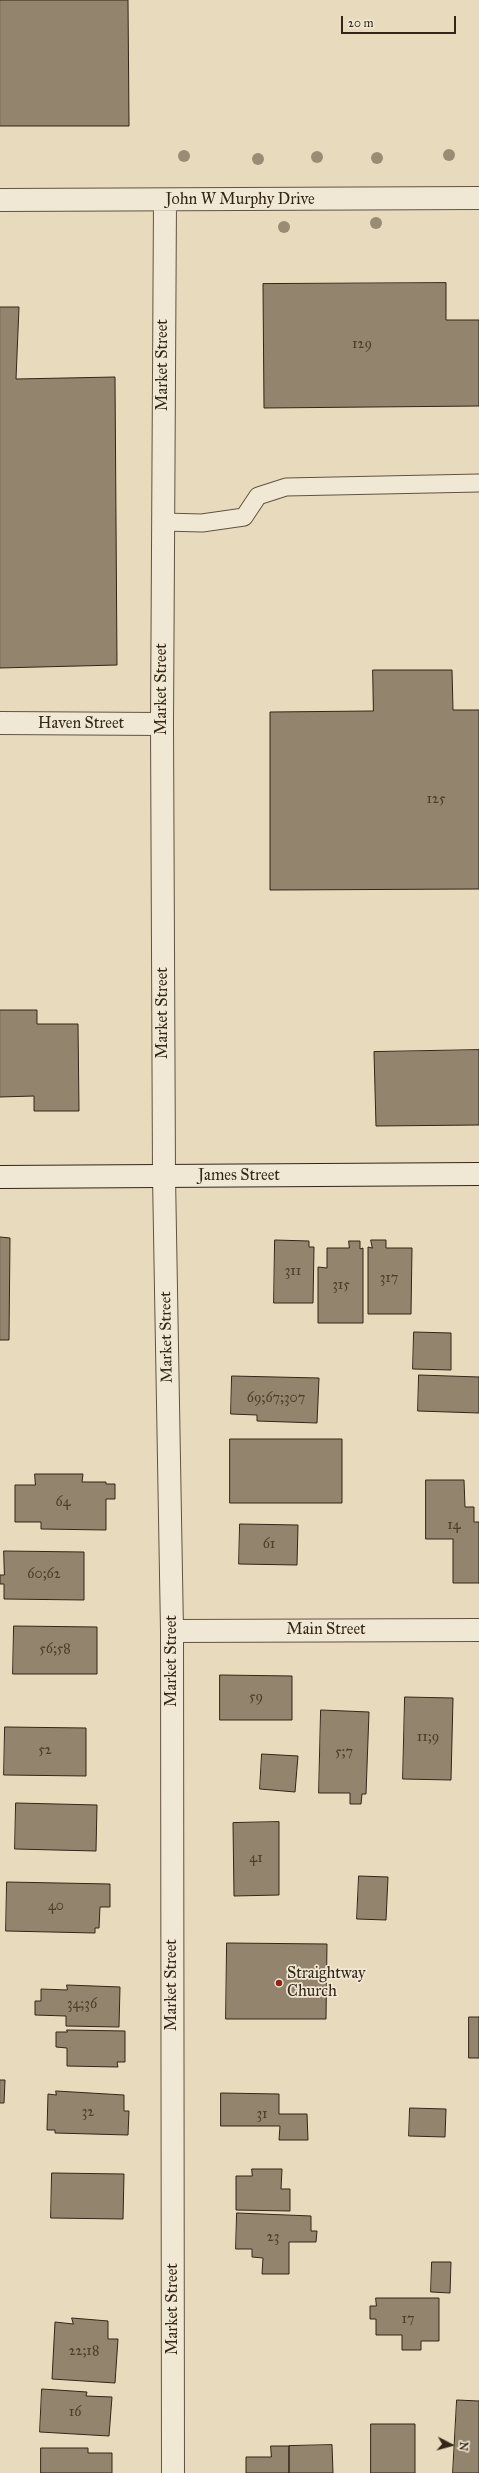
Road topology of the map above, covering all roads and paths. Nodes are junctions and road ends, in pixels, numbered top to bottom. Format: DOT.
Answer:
graph roads {
  1 [pos="479,198"];
  2 [pos="0,200"];
  3 [pos="165,200"];
  4 [pos="479,483"];
  5 [pos="163,522"];
  6 [pos="0,723"];
  7 [pos="162,724"];
  8 [pos="479,1174"];
  9 [pos="164,1176"];
  10 [pos="0,1177"];
  11 [pos="479,1630"];
  12 [pos="172,1631"];
  13 [pos="173,2473"];
  1 -- 3 [label="street, John W Murphy Drive"];
  2 -- 3 [label="street, John W Murphy Drive"];
  3 -- 5 [label="street, Market Street"];
  4 -- 5 [label="lane"];
  5 -- 7 [label="street, Market Street"];
  6 -- 7 [label="street, Haven Street"];
  7 -- 9 [label="street, Market Street"];
  8 -- 9 [label="street, James Street"];
  9 -- 10 [label="street, James Street"];
  9 -- 12 [label="street, Market Street"];
  11 -- 12 [label="street, Main Street"];
  12 -- 13 [label="street, Market Street"];
}
